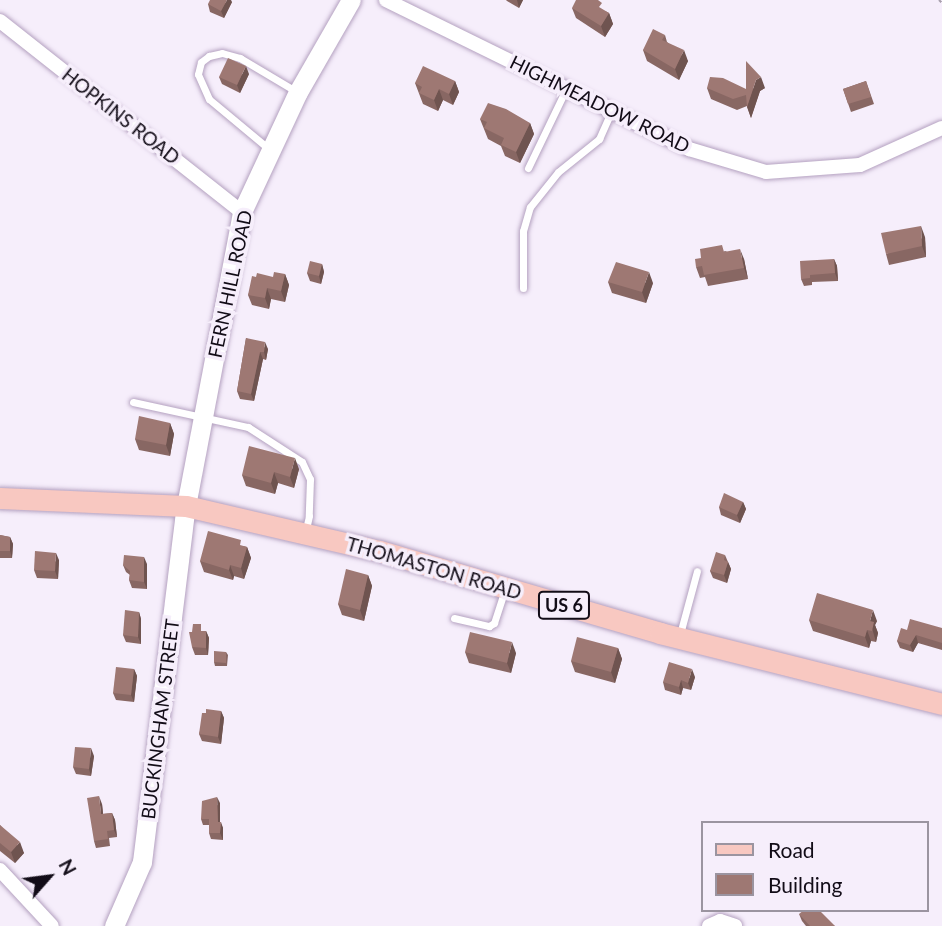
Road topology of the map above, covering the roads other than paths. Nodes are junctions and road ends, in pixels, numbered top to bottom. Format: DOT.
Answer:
graph roads {
  1 [pos="351,0"];
  2 [pos="386,0"];
  3 [pos="0,21"];
  4 [pos="566,89"];
  5 [pos="298,92"];
  6 [pos="611,111"];
  7 [pos="942,128"];
  8 [pos="270,151"];
  9 [pos="528,168"];
  10 [pos="242,212"];
  11 [pos="523,288"];
  12 [pos="133,402"];
  13 [pos="203,419"];
  14 [pos="0,498"];
  15 [pos="186,506"];
  16 [pos="304,534"];
  17 [pos="697,571"];
  18 [pos="505,588"];
  19 [pos="454,618"];
  20 [pos="679,638"];
  21 [pos="942,704"];
  22 [pos="0,870"];
  23 [pos="52,926"];
  24 [pos="114,926"];
  25 [pos="709,926"];
  26 [pos="735,926"];
  1 -- 5 [label="street, FERN HILL ROAD"];
  2 -- 4 [label="street, HIGHMEADOW ROAD"];
  3 -- 10 [label="street, HOPKINS ROAD"];
  4 -- 6 [label="street, HIGHMEADOW ROAD"];
  4 -- 9 [label="lane"];
  5 -- 8 [label="street, FERN HILL ROAD"];
  5 -- 8 [label="lane"];
  6 -- 7 [label="street, HIGHMEADOW ROAD"];
  6 -- 11 [label="lane"];
  8 -- 10 [label="street, FERN HILL ROAD"];
  10 -- 13 [label="street, FERN HILL ROAD"];
  12 -- 13 [label="lane"];
  13 -- 15 [label="street, FERN HILL ROAD"];
  13 -- 16 [label="lane"];
  14 -- 15 [label="main road, THOMASTON ROAD / US 6"];
  15 -- 16 [label="main road, THOMASTON ROAD / US 6"];
  15 -- 24 [label="street, BUCKINGHAM STREET"];
  16 -- 18 [label="main road, THOMASTON ROAD / US 6"];
  17 -- 20 [label="lane"];
  18 -- 19 [label="lane"];
  18 -- 20 [label="main road, THOMASTON ROAD / US 6"];
  20 -- 21 [label="main road, THOMASTON ROAD / US 6"];
  22 -- 23 [label="street"];
  25 -- 26 [label="street"];
}
